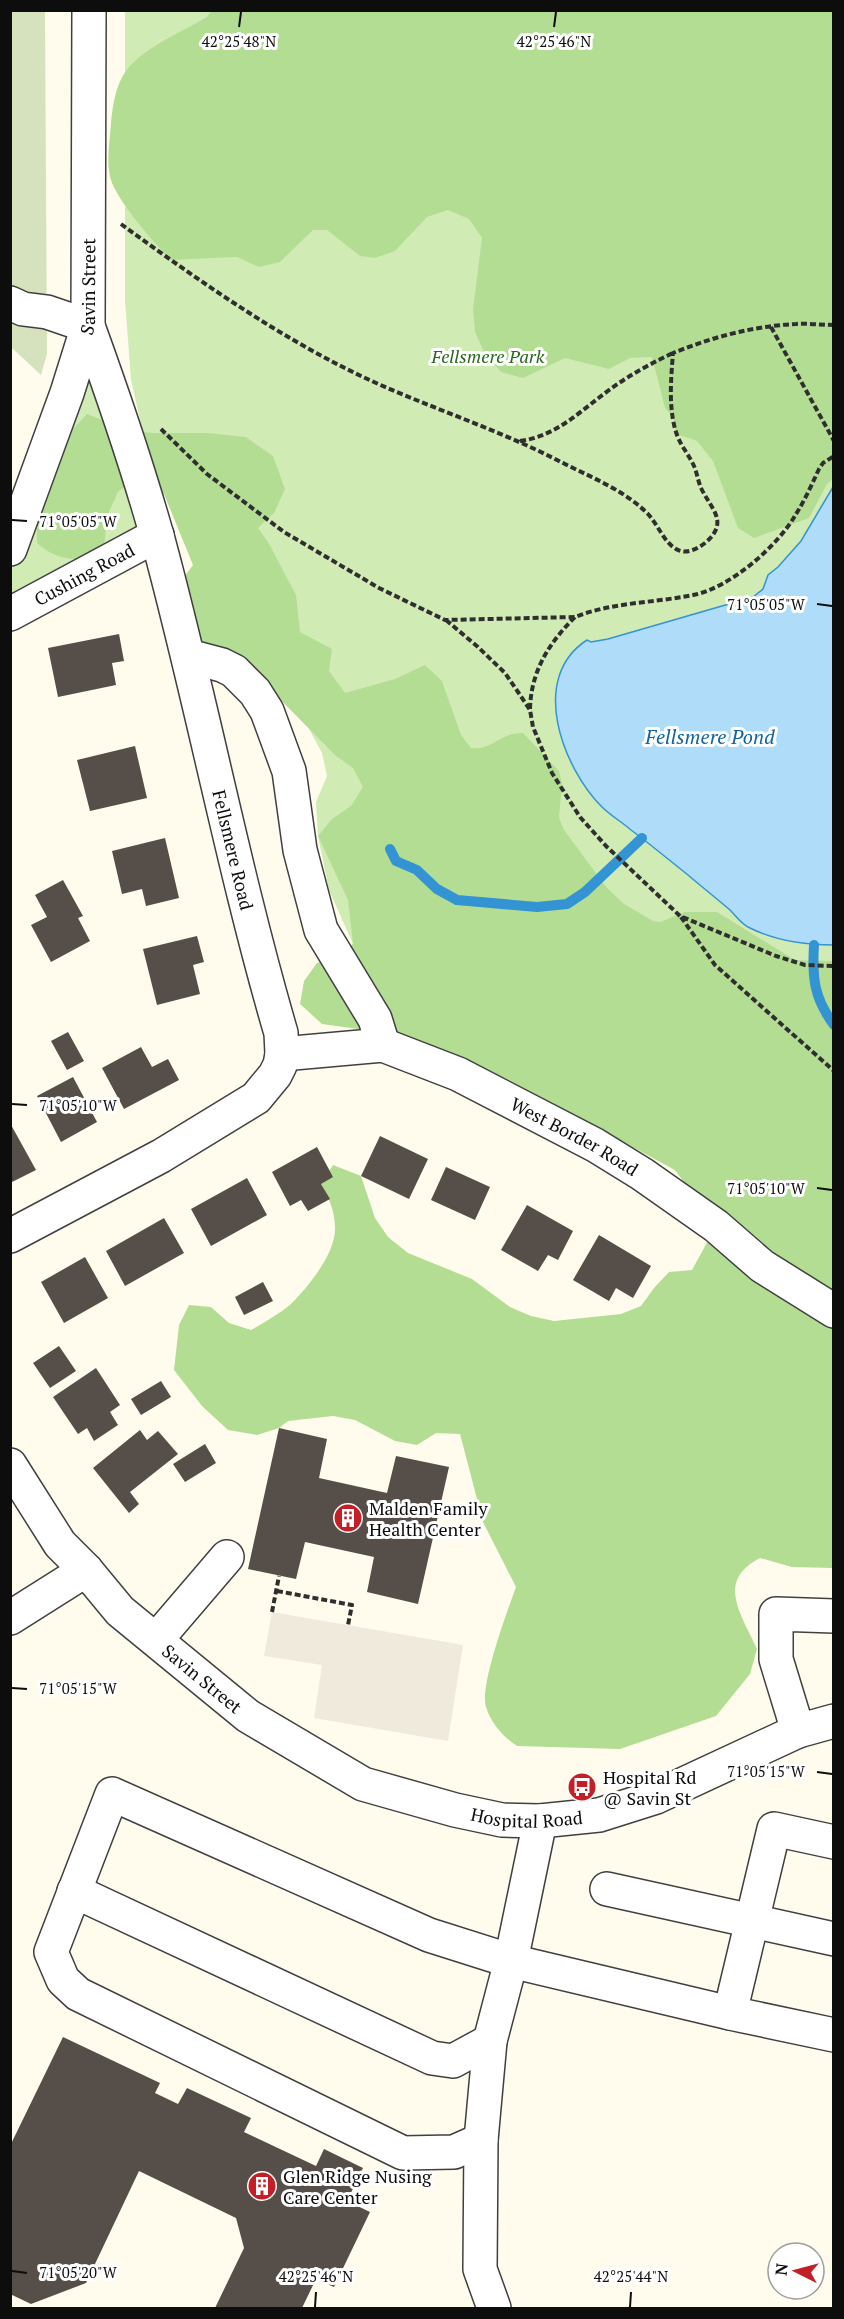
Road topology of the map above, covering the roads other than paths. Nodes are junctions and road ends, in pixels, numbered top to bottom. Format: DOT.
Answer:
graph roads {
  1 [pos="89,10"];
  2 [pos="10,303"];
  3 [pos="88,326"];
  4 [pos="157,535"];
  5 [pos="10,549"];
  6 [pos="10,614"];
  7 [pos="188,656"];
  8 [pos="383,1045"];
  9 [pos="282,1054"];
  10 [pos="10,1236"];
  11 [pos="834,1311"];
  12 [pos="10,1465"];
  13 [pos="227,1557"];
  14 [pos="86,1570"];
  15 [pos="834,1616"];
  16 [pos="10,1618"];
  17 [pos="156,1640"];
  18 [pos="834,1721"];
  19 [pos="798,1731"];
  20 [pos="455,1810"];
  21 [pos="540,1821"];
  22 [pos="834,1842"];
  23 [pos="607,1889"];
  24 [pos="74,1891"];
  25 [pos="752,1920"];
  26 [pos="834,1939"];
  27 [pos="511,1961"];
  28 [pos="730,2013"];
  29 [pos="834,2035"];
  30 [pos="490,2041"];
  31 [pos="481,2140"];
  32 [pos="494,2308"];
  1 -- 3 [label="street, Savin Street"];
  2 -- 3 [label="street"];
  3 -- 4 [label="street, Fellsmere Road"];
  3 -- 5 [label="street, Savin Street"];
  4 -- 6 [label="street, Cushing Road"];
  4 -- 7 [label="street, Fellsmere Road"];
  7 -- 8 [label="street"];
  7 -- 9 [label="street, Fellsmere Road"];
  8 -- 9 [label="street, West Border Road"];
  8 -- 11 [label="street, West Border Road"];
  9 -- 10 [label="street"];
  12 -- 14 [label="street, Savin Street"];
  13 -- 17 [label="street"];
  14 -- 16 [label="street"];
  14 -- 17 [label="street, Savin Street"];
  15 -- 19 [label="street"];
  17 -- 20 [label="street, Savin Street"];
  18 -- 19 [label="street, Hospital Road"];
  19 -- 21 [label="street, Hospital Road"];
  20 -- 21 [label="street, Hospital Road"];
  21 -- 27 [label="street"];
  22 -- 25 [label="street"];
  23 -- 25 [label="street"];
  24 -- 27 [label="street"];
  24 -- 30 [label="street"];
  24 -- 31 [label="street"];
  25 -- 26 [label="street"];
  25 -- 28 [label="street"];
  27 -- 28 [label="street"];
  27 -- 30 [label="street"];
  28 -- 29 [label="street"];
  30 -- 31 [label="street"];
  31 -- 32 [label="street"];
}
